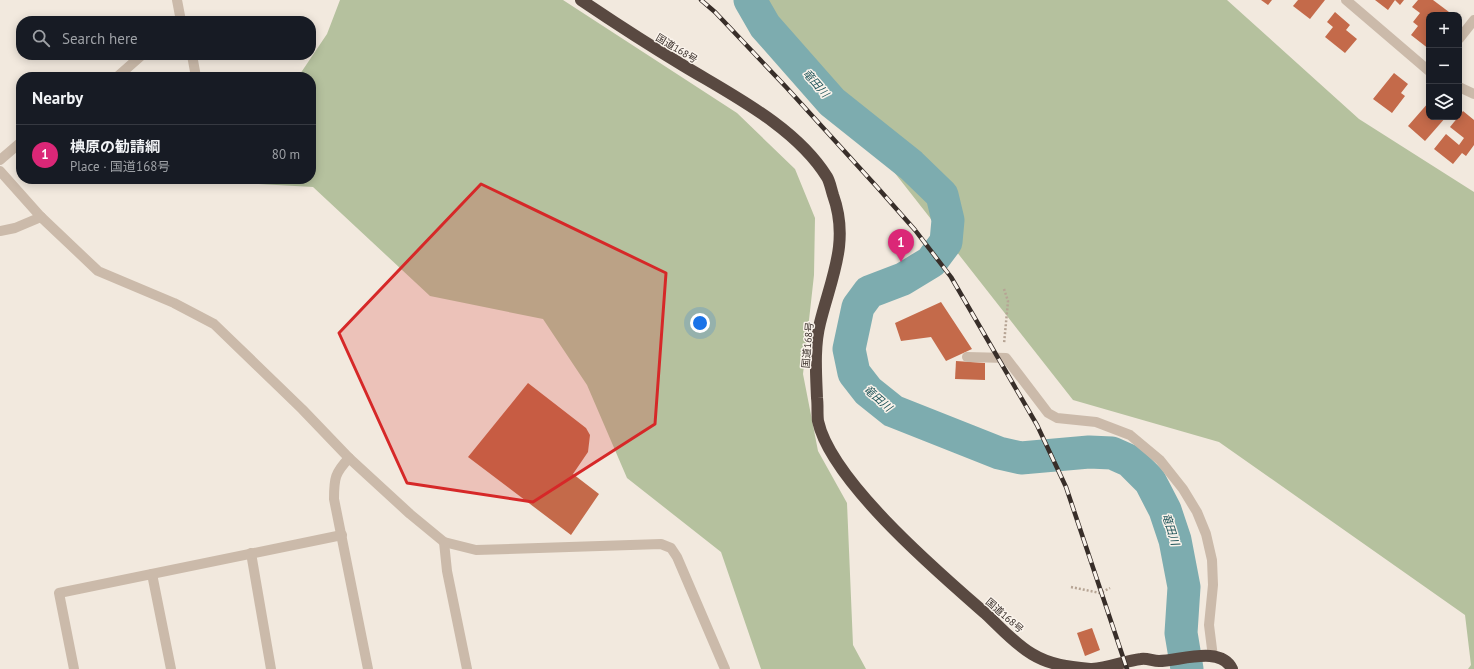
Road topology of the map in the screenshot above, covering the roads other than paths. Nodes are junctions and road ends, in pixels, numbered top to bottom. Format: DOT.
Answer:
graph roads {
  1 [pos="177,0"];
  2 [pos="581,0"];
  3 [pos="1346,0"];
  4 [pos="180,16"];
  5 [pos="1474,20"];
  6 [pos="1462,35"];
  7 [pos="136,60"];
  8 [pos="193,60"];
  9 [pos="1426,68"];
  10 [pos="123,72"];
  11 [pos="195,72"];
  12 [pos="1462,88"];
  13 [pos="1474,94"];
  14 [pos="16,146"];
  15 [pos="0,160"];
  16 [pos="0,171"];
  17 [pos="41,216"];
  18 [pos="0,231"];
  19 [pos="967,357"];
  20 [pos="349,458"];
  21 [pos="342,535"];
  22 [pos="444,542"];
  23 [pos="251,553"];
  24 [pos="152,574"];
  25 [pos="1210,656"];
  26 [pos="1159,665"];
  27 [pos="1061,668"];
  28 [pos="74,669"];
  29 [pos="170,669"];
  30 [pos="271,669"];
  31 [pos="368,669"];
  32 [pos="466,669"];
  33 [pos="725,669"];
  34 [pos="1091,669"];
  35 [pos="1232,669"];
  1 -- 4 [label="street"];
  2 -- 27 [label="highway, 国道168号"];
  3 -- 9 [label="street"];
  5 -- 6 [label="street"];
  7 -- 10 [label="street"];
  8 -- 11 [label="street"];
  12 -- 13 [label="street"];
  14 -- 15 [label="street"];
  16 -- 17 [label="street"];
  17 -- 18 [label="street"];
  17 -- 20 [label="street"];
  19 -- 25 [label="street"];
  20 -- 21 [label="street"];
  20 -- 22 [label="street"];
  21 -- 23 [label="street"];
  21 -- 31 [label="street"];
  22 -- 32 [label="street"];
  22 -- 33 [label="street"];
  23 -- 24 [label="street"];
  23 -- 30 [label="street"];
  24 -- 28 [label="street"];
  24 -- 29 [label="street"];
  25 -- 26 [label="highway, 国道168号"];
  25 -- 35 [label="highway"];
  26 -- 34 [label="highway, 国道168号"];
  27 -- 34 [label="highway, 国道168号"];
}
